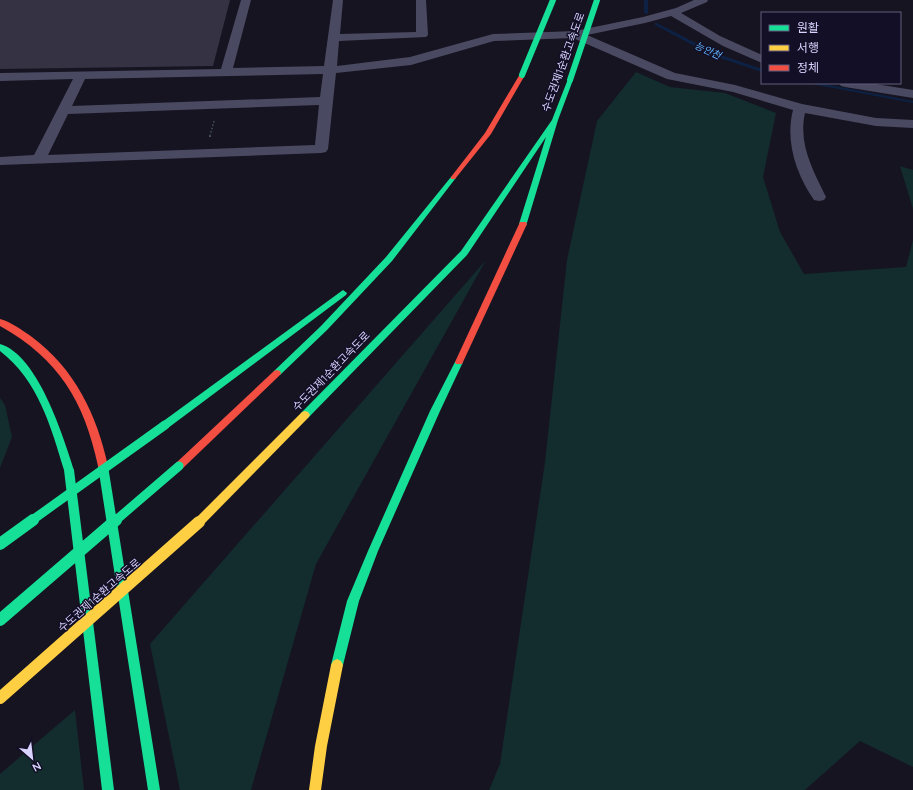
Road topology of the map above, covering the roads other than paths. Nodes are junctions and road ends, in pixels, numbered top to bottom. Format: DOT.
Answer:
graph roads {
  1 [pos="246,0"];
  2 [pos="338,0"];
  3 [pos="421,0"];
  4 [pos="553,0"];
  5 [pos="597,0"];
  6 [pos="703,0"];
  7 [pos="672,12"];
  8 [pos="575,34"];
  9 [pos="334,38"];
  10 [pos="761,59"];
  11 [pos="331,70"];
  12 [pos="226,72"];
  13 [pos="81,75"];
  14 [pos="0,77"];
  15 [pos="851,84"];
  16 [pos="913,94"];
  17 [pos="327,101"];
  18 [pos="800,108"];
  19 [pos="64,110"];
  20 [pos="555,120"];
  21 [pos="913,124"];
  22 [pos="38,159"];
  23 [pos="0,161"];
  24 [pos="819,198"];
  25 [pos="389,259"];
  26 [pos="0,322"];
  27 [pos="0,347"];
  28 [pos="0,544"];
  29 [pos="0,620"];
  30 [pos="0,698"];
  31 [pos="108,790"];
  32 [pos="154,790"];
  33 [pos="315,790"];
  1 -- 12 [label="street"];
  2 -- 9 [label="street"];
  3 -- 9 [label="street"];
  4 -- 25 [label="highway, bridge"];
  5 -- 20 [label="highway, 수도권제1순환고속도로, bridge"];
  6 -- 7 [label="street"];
  7 -- 8 [label="street"];
  7 -- 10 [label="street"];
  8 -- 11 [label="street"];
  8 -- 18 [label="street"];
  9 -- 11 [label="street"];
  11 -- 12 [label="street"];
  11 -- 17 [label="street"];
  12 -- 13 [label="street"];
  13 -- 14 [label="street"];
  13 -- 19 [label="street"];
  15 -- 16 [label="street"];
  17 -- 19 [label="street"];
  17 -- 22 [label="street"];
  18 -- 21 [label="street"];
  18 -- 24 [label="street"];
  19 -- 22 [label="street"];
  20 -- 30 [label="highway, 수도권제1순환고속도로, bridge"];
  20 -- 33 [label="highway"];
  22 -- 23 [label="street"];
  25 -- 28 [label="highway, bridge"];
  25 -- 29 [label="highway, bridge"];
  26 -- 32 [label="highway"];
  27 -- 31 [label="highway"];
}
